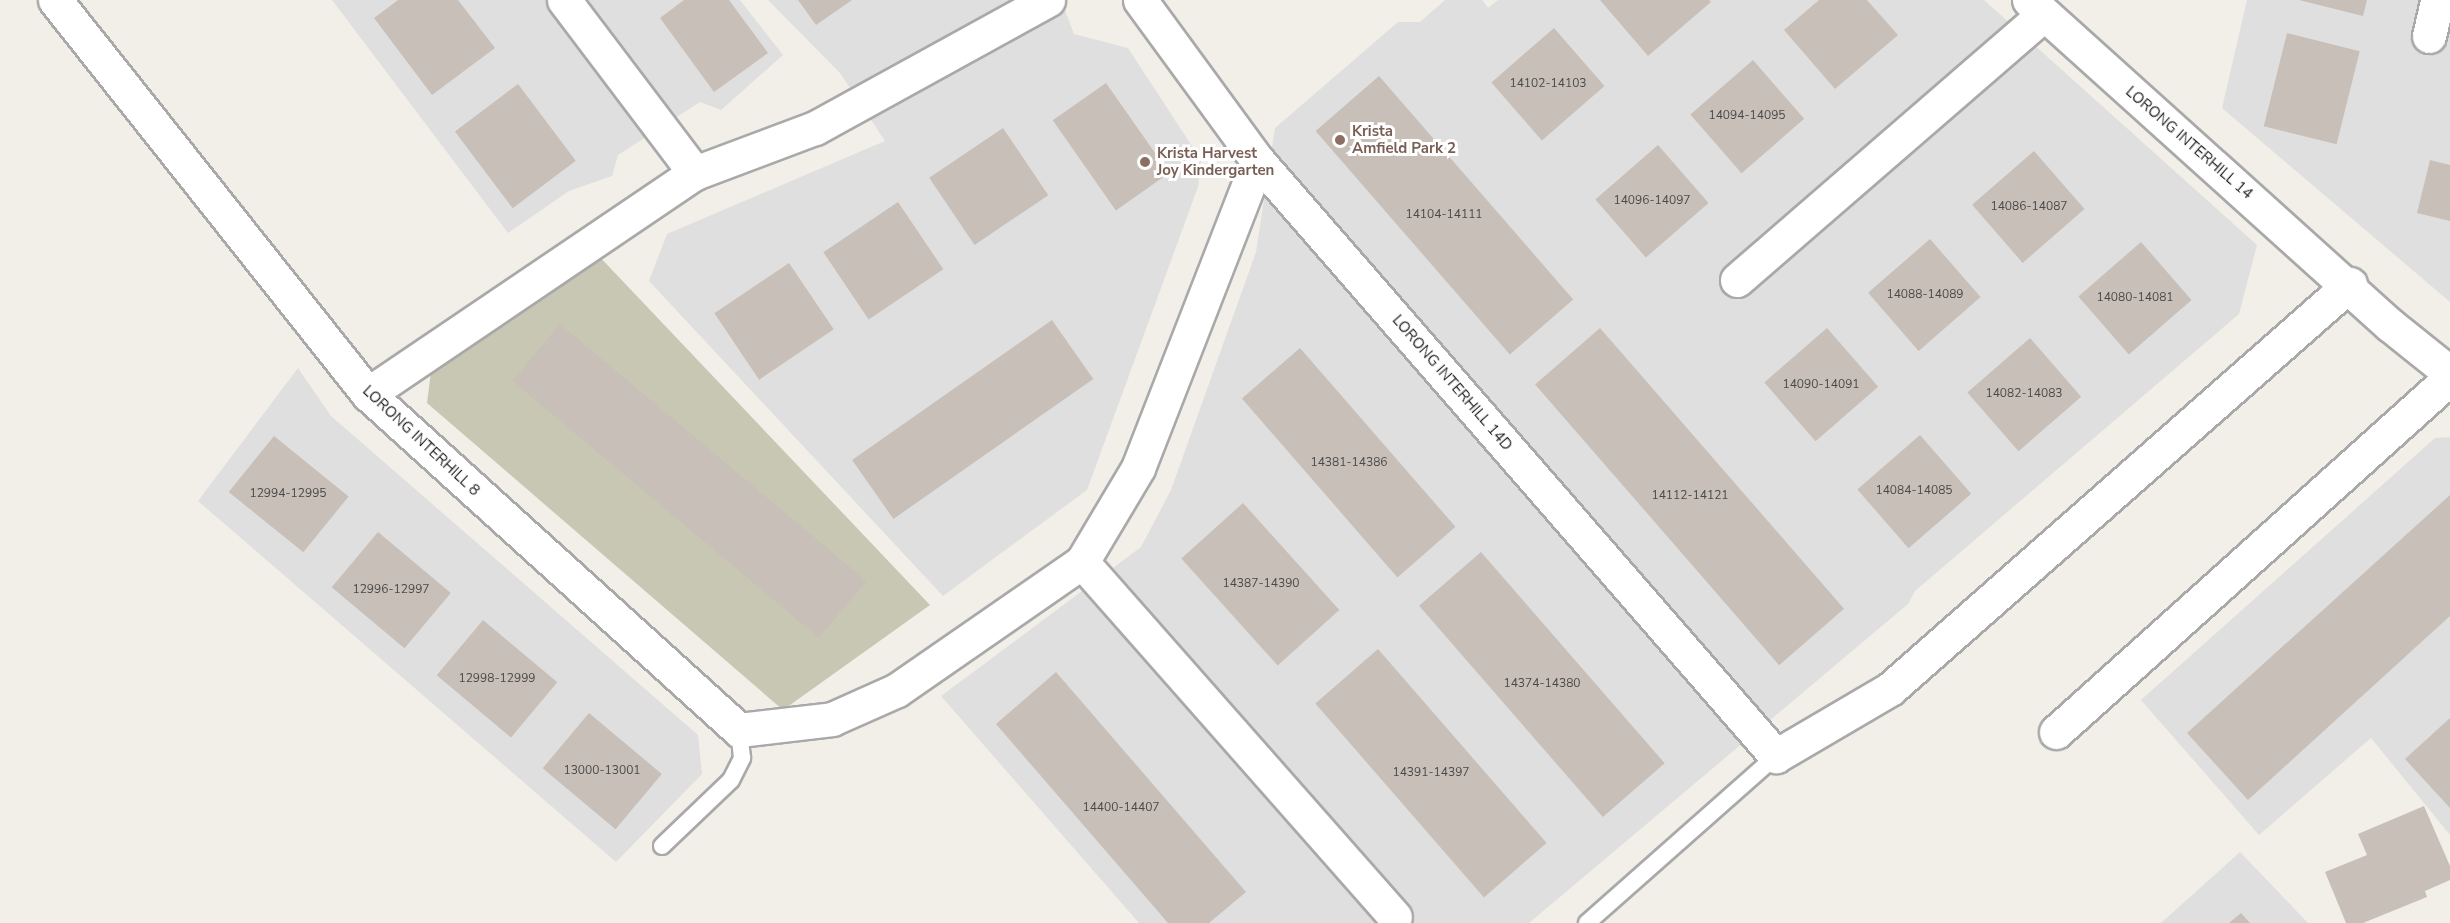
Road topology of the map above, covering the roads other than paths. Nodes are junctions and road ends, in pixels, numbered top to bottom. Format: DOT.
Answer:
graph roads {
  1 [pos="55,0"];
  2 [pos="564,0"];
  3 [pos="1048,0"];
  4 [pos="1140,0"];
  5 [pos="2437,0"];
  6 [pos="2036,7"];
  7 [pos="2429,36"];
  8 [pos="1258,161"];
  9 [pos="695,173"];
  10 [pos="1737,280"];
  11 [pos="2349,284"];
  12 [pos="2450,373"];
  13 [pos="2450,378"];
  14 [pos="368,394"];
  15 [pos="1082,562"];
  16 [pos="739,730"];
  17 [pos="2056,732"];
  18 [pos="1776,756"];
  19 [pos="662,846"];
  20 [pos="1395,917"];
  21 [pos="1587,923"];
  1 -- 14 [label="street, LORONG INTERHILL 8"];
  2 -- 9 [label="street"];
  3 -- 9 [label="street"];
  4 -- 8 [label="street, LORONG INTERHILL 14D"];
  5 -- 7 [label="street"];
  6 -- 10 [label="street"];
  6 -- 11 [label="street, LORONG INTERHILL 14"];
  8 -- 15 [label="street"];
  8 -- 18 [label="street, LORONG INTERHILL 14D"];
  9 -- 14 [label="street"];
  11 -- 12 [label="street, LORONG INTERHILL 14"];
  11 -- 18 [label="street"];
  13 -- 17 [label="street"];
  14 -- 16 [label="street, LORONG INTERHILL 8"];
  15 -- 16 [label="street"];
  15 -- 20 [label="street"];
  16 -- 19 [label="lane"];
  18 -- 21 [label="lane"];
}
